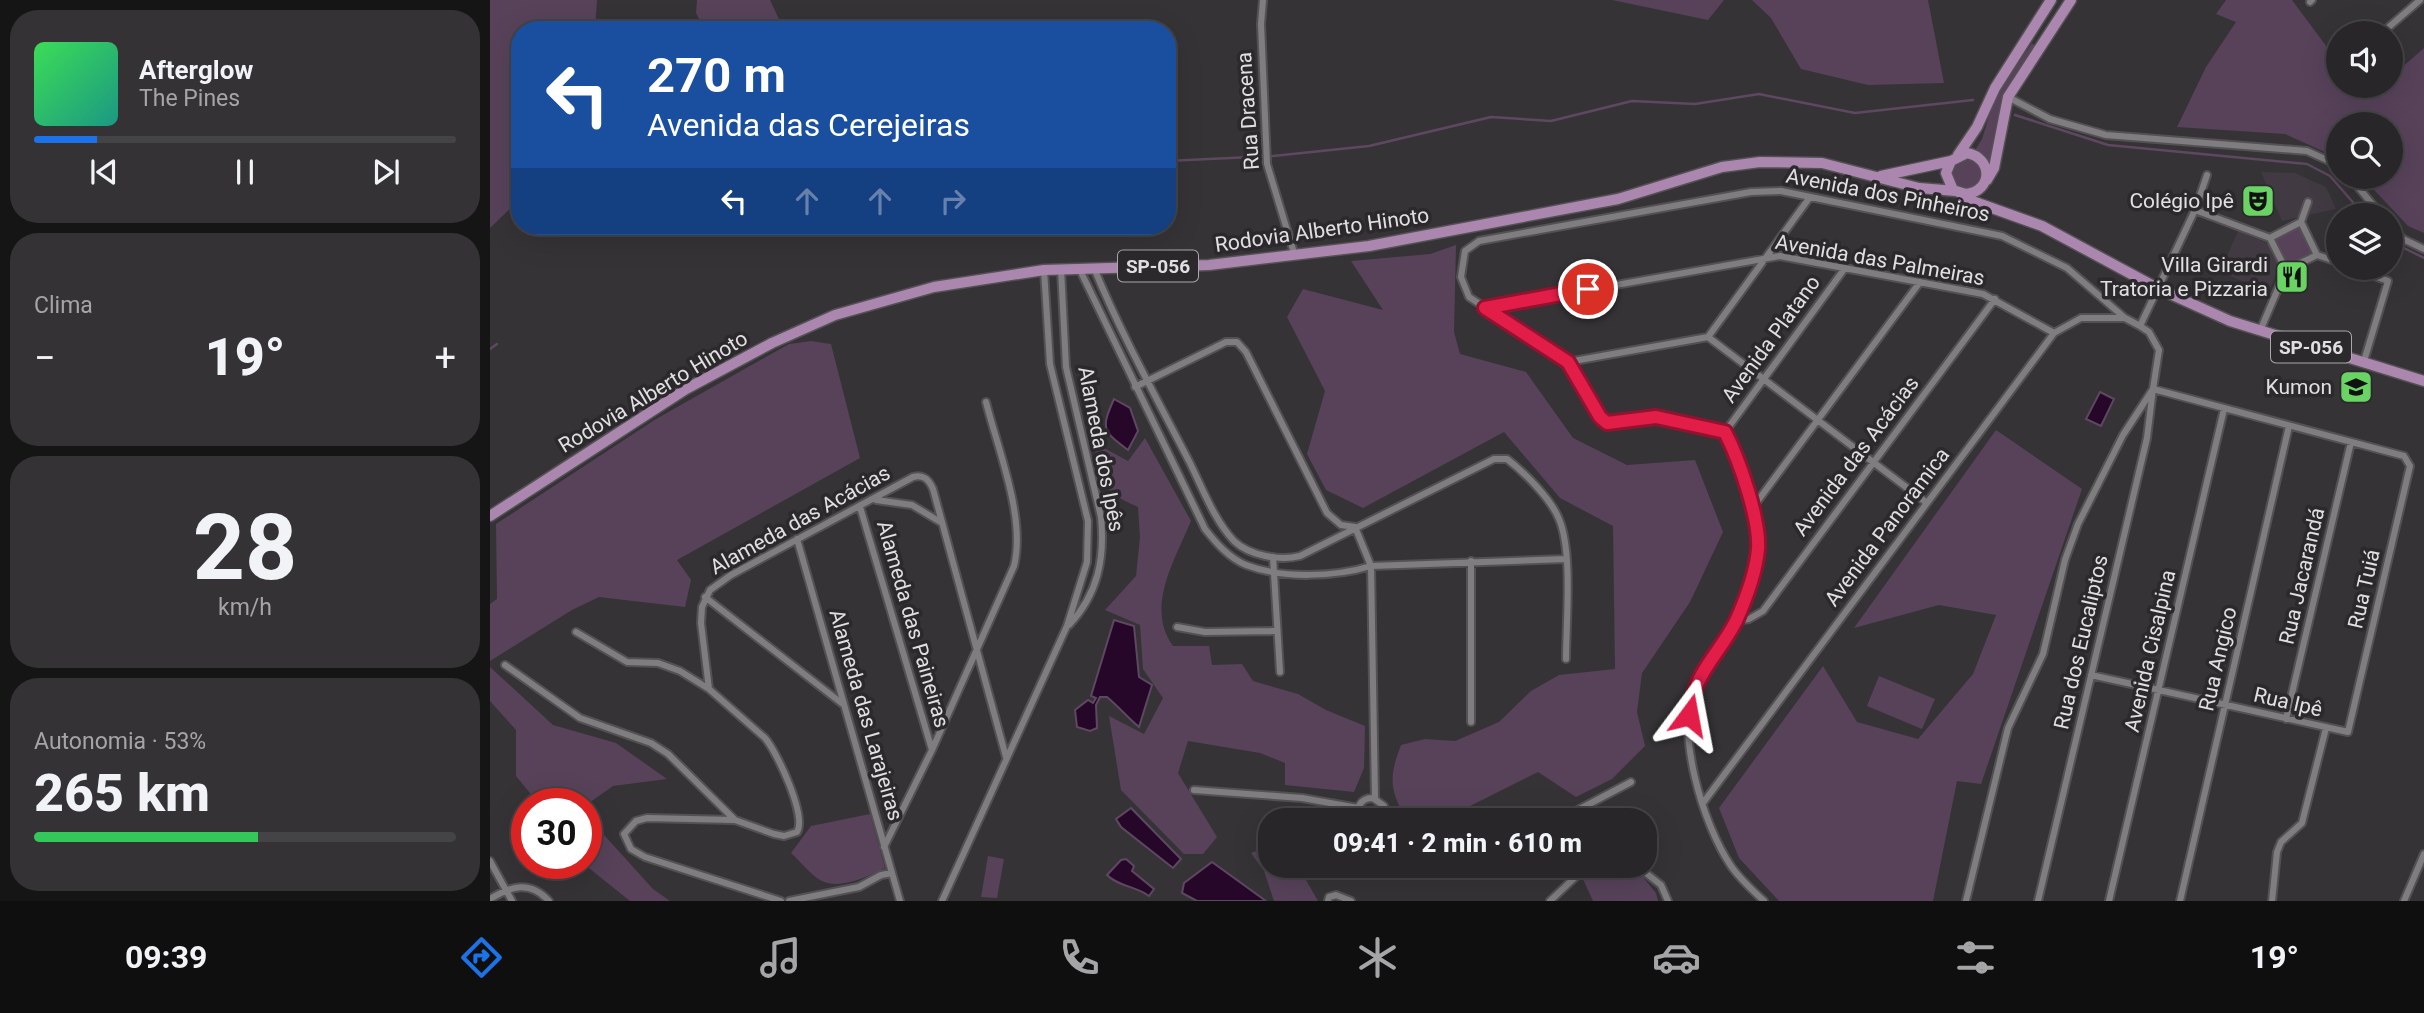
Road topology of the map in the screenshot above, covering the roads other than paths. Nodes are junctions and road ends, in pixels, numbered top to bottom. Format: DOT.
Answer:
graph roads {
  1 [pos="1263,0"];
  2 [pos="2051,0"];
  3 [pos="2071,0"];
  4 [pos="2420,0"];
  5 [pos="2396,21"];
  6 [pos="2008,97"];
  7 [pos="1954,158"];
  8 [pos="2326,160"];
  9 [pos="2207,175"];
  10 [pos="1874,177"];
  11 [pos="1984,184"];
  12 [pos="2360,189"];
  13 [pos="1958,192"];
  14 [pos="1810,197"];
  15 [pos="2308,202"];
  16 [pos="2371,203"];
  17 [pos="1995,207"];
  18 [pos="2195,210"];
  19 [pos="2301,222"];
  20 [pos="2270,238"];
  21 [pos="2403,239"];
  22 [pos="2424,249"];
  23 [pos="2317,254"];
  24 [pos="1296,257"];
  25 [pos="1767,257"];
  26 [pos="2326,257"];
  27 [pos="1079,268"];
  28 [pos="1094,268"];
  29 [pos="1845,268"];
  30 [pos="1061,269"];
  31 [pos="1045,270"];
  32 [pos="2286,270"];
  33 [pos="2385,280"];
  34 [pos="1920,282"];
  35 [pos="2159,289"];
  36 [pos="1995,299"];
  37 [pos="1485,308"];
  38 [pos="2125,318"];
  39 [pos="2140,326"];
  40 [pos="1121,327"];
  41 [pos="2260,331"];
  42 [pos="1063,333"];
  43 [pos="1109,333"];
  44 [pos="2054,333"];
  45 [pos="1048,334"];
  46 [pos="1708,337"];
  47 [pos="1131,346"];
  48 [pos="1118,353"];
  49 [pos="2364,361"];
  50 [pos="1568,362"];
  51 [pos="1066,367"];
  52 [pos="1051,369"];
  53 [pos="1763,379"];
  54 [pos="1147,381"];
  55 [pos="2424,381"];
  56 [pos="1135,387"];
  57 [pos="2153,390"];
  58 [pos="986,402"];
  59 [pos="2224,409"];
  60 [pos="1818,420"];
  61 [pos="2289,426"];
  62 [pos="1725,432"];
  63 [pos="2351,442"];
  64 [pos="1873,462"];
  65 [pos="874,500"];
  66 [pos="1927,503"];
  67 [pos="860,507"];
  68 [pos="1751,510"];
  69 [pos="490,516"];
  70 [pos="942,523"];
  71 [pos="1355,527"];
  72 [pos="797,539"];
  73 [pos="1273,557"];
  74 [pos="1566,559"];
  75 [pos="1471,561"];
  76 [pos="1371,566"];
  77 [pos="1274,571"];
  78 [pos="705,597"];
  79 [pos="1735,621"];
  80 [pos="1067,626"];
  81 [pos="1177,628"];
  82 [pos="1277,631"];
  83 [pos="576,632"];
  84 [pos="978,645"];
  85 [pos="1566,659"];
  86 [pos="505,665"];
  87 [pos="1280,672"];
  88 [pos="2091,675"];
  89 [pos="709,689"];
  90 [pos="2159,690"];
  91 [pos="2225,705"];
  92 [pos="846,707"];
  93 [pos="2286,719"];
  94 [pos="1471,722"];
  95 [pos="925,725"];
  96 [pos="2351,727"];
  97 [pos="2326,728"];
  98 [pos="941,731"];
  99 [pos="932,750"];
  100 [pos="1006,757"];
  101 [pos="1631,782"];
  102 [pos="1194,790"];
  103 [pos="1375,798"];
  104 [pos="1703,803"];
  105 [pos="1358,808"];
  106 [pos="1384,808"];
  107 [pos="1582,808"];
  108 [pos="735,820"];
  109 [pos="884,847"];
  110 [pos="2424,854"];
  111 [pos="490,861"];
  112 [pos="892,873"];
  113 [pos="1574,878"];
  114 [pos="1651,878"];
  115 [pos="1661,886"];
  116 [pos="505,890"];
  117 [pos="823,897"];
  118 [pos="490,899"];
  119 [pos="1328,899"];
  120 [pos="512,901"];
  121 [pos="549,901"];
  122 [pos="781,901"];
  123 [pos="789,901"];
  124 [pos="900,901"];
  125 [pos="942,901"];
  126 [pos="1351,901"];
  127 [pos="1550,901"];
  128 [pos="1668,901"];
  129 [pos="1674,901"];
  130 [pos="1764,901"];
  131 [pos="1966,901"];
  132 [pos="2038,901"];
  133 [pos="2109,901"];
  134 [pos="2180,901"];
  135 [pos="2272,901"];
  136 [pos="2404,901"];
  1 -- 24 [label="street, Rua Dracena"];
  2 -- 7 [label="main road"];
  3 -- 6 [label="main road"];
  4 -- 5 [label="street"];
  6 -- 8 [label="street"];
  6 -- 11 [label="main road"];
  7 -- 10 [label="main road, Rodovia Alberto Hinoto / SP-056"];
  7 -- 11 [label="main road"];
  7 -- 13 [label="main road"];
  9 -- 18 [label="street"];
  10 -- 13 [label="main road, Rodovia Alberto Hinoto / SP-056"];
  10 -- 24 [label="main road, Rodovia Alberto Hinoto / SP-056"];
  11 -- 13 [label="main road"];
  11 -- 17 [label="main road"];
  12 -- 16 [label="street"];
  13 -- 17 [label="main road, Rodovia Alberto Hinoto / SP-056"];
  14 -- 25 [label="street"];
  14 -- 37 [label="street, Avenida dos Pinheiros"];
  14 -- 38 [label="street, Avenida dos Pinheiros"];
  15 -- 19 [label="street"];
  17 -- 35 [label="main road, Rodovia Alberto Hinoto / SP-056"];
  18 -- 20 [label="street"];
  18 -- 35 [label="street"];
  19 -- 20 [label="street"];
  19 -- 23 [label="street"];
  20 -- 32 [label="street"];
  21 -- 22 [label="street"];
  23 -- 26 [label="street"];
  23 -- 32 [label="street"];
  24 -- 28 [label="main road, Rodovia Alberto Hinoto / SP-056"];
  25 -- 29 [label="street, Avenida das Palmeiras"];
  25 -- 37 [label="street, Avenida das Palmeiras"];
  25 -- 46 [label="street"];
  27 -- 28 [label="main road, Rodovia Alberto Hinoto / SP-056"];
  27 -- 30 [label="main road, Rodovia Alberto Hinoto / SP-056"];
  27 -- 43 [label="street"];
  28 -- 40 [label="street"];
  29 -- 34 [label="street, Avenida das Palmeiras"];
  29 -- 53 [label="street, Avenida Platano"];
  30 -- 31 [label="main road, Rodovia Alberto Hinoto / SP-056"];
  30 -- 42 [label="street, Alameda dos Ipês"];
  31 -- 45 [label="street, Alameda dos Ipês"];
  31 -- 69 [label="main road, Rodovia Alberto Hinoto / SP-056"];
  32 -- 41 [label="street"];
  33 -- 49 [label="street"];
  34 -- 36 [label="street, Avenida das Palmeiras"];
  34 -- 60 [label="street"];
  35 -- 39 [label="street"];
  35 -- 41 [label="main road, Rodovia Alberto Hinoto / SP-056"];
  36 -- 44 [label="street, Avenida das Palmeiras"];
  36 -- 64 [label="street, Avenida das Acácias"];
  37 -- 50 [label="street"];
  38 -- 39 [label="street, Avenida dos Pinheiros"];
  38 -- 44 [label="street, Avenida Panoramica"];
  39 -- 57 [label="street"];
  40 -- 43 [label="street"];
  40 -- 47 [label="street"];
  41 -- 49 [label="main road, Rodovia Alberto Hinoto / SP-056"];
  42 -- 45 [label="street"];
  42 -- 51 [label="street, Alameda dos Ipês"];
  43 -- 48 [label="street"];
  44 -- 66 [label="street, Avenida Panoramica"];
  45 -- 52 [label="street, Alameda dos Ipês"];
  46 -- 50 [label="street"];
  46 -- 53 [label="street"];
  47 -- 48 [label="street"];
  47 -- 54 [label="street"];
  48 -- 56 [label="street"];
  49 -- 55 [label="main road, Rodovia Alberto Hinoto / SP-056"];
  50 -- 62 [label="street"];
  51 -- 52 [label="street"];
  51 -- 80 [label="street, Alameda dos Ipês"];
  52 -- 80 [label="street, Alameda dos Ipês"];
  53 -- 60 [label="street"];
  53 -- 62 [label="street, Avenida Platano"];
  54 -- 56 [label="street"];
  54 -- 71 [label="street"];
  54 -- 73 [label="street"];
  56 -- 77 [label="street"];
  57 -- 59 [label="street"];
  57 -- 88 [label="street, Rua dos Eucaliptos"];
  57 -- 131 [label="street"];
  58 -- 84 [label="street"];
  59 -- 61 [label="street"];
  59 -- 90 [label="street, Avenida Cisalpina"];
  60 -- 64 [label="street"];
  60 -- 68 [label="street"];
  61 -- 63 [label="street"];
  61 -- 91 [label="street, Rua Angico"];
  62 -- 68 [label="street"];
  63 -- 93 [label="street, Rua Jacarandá"];
  63 -- 96 [label="street, Rua Tuiá"];
  64 -- 66 [label="street"];
  64 -- 79 [label="street, Avenida das Acácias"];
  65 -- 67 [label="street, Alameda das Acácias"];
  65 -- 70 [label="street"];
  65 -- 70 [label="street, Alameda das Acácias"];
  66 -- 104 [label="street, Avenida Panoramica"];
  67 -- 72 [label="street, Alameda das Acácias"];
  67 -- 95 [label="street, Alameda das Paineiras"];
  68 -- 79 [label="street"];
  70 -- 84 [label="street, Alameda das Acácias"];
  71 -- 73 [label="street"];
  71 -- 74 [label="street"];
  71 -- 76 [label="street"];
  72 -- 78 [label="street, Alameda das Acácias"];
  72 -- 92 [label="street, Alameda das Larajeiras"];
  73 -- 77 [label="street"];
  74 -- 75 [label="street"];
  74 -- 85 [label="street"];
  75 -- 76 [label="street"];
  75 -- 94 [label="street"];
  76 -- 77 [label="street"];
  76 -- 103 [label="street"];
  77 -- 82 [label="street"];
  78 -- 89 [label="street, Alameda das Acácias"];
  78 -- 92 [label="street"];
  79 -- 104 [label="street"];
  80 -- 100 [label="street, Alameda dos Ipês"];
  81 -- 82 [label="street"];
  82 -- 87 [label="street"];
  83 -- 89 [label="street"];
  84 -- 98 [label="street"];
  84 -- 100 [label="street, Alameda das Acácias"];
  86 -- 108 [label="street"];
  88 -- 90 [label="street, Rua Ipê"];
  88 -- 132 [label="street, Rua dos Eucaliptos"];
  89 -- 108 [label="street"];
  90 -- 91 [label="street, Rua Ipê"];
  90 -- 133 [label="street, Avenida Cisalpina"];
  91 -- 93 [label="street, Rua Ipê"];
  91 -- 134 [label="street, Rua Angico"];
  92 -- 109 [label="street, Alameda das Larajeiras"];
  93 -- 97 [label="street, Rua Ipê"];
  95 -- 98 [label="street"];
  95 -- 99 [label="street, Alameda das Paineiras"];
  96 -- 97 [label="street, Rua Ipê"];
  97 -- 135 [label="street"];
  98 -- 99 [label="street"];
  99 -- 109 [label="street"];
  100 -- 125 [label="street, Alameda dos Ipês"];
  101 -- 107 [label="street"];
  102 -- 105 [label="street"];
  103 -- 105 [label="street"];
  103 -- 106 [label="street"];
  104 -- 130 [label="street"];
  108 -- 122 [label="street"];
  109 -- 112 [label="street, Alameda das Larajeiras"];
  110 -- 136 [label="street"];
  111 -- 116 [label="street"];
  112 -- 117 [label="street"];
  112 -- 124 [label="street, Alameda das Larajeiras"];
  113 -- 127 [label="street"];
  114 -- 115 [label="street"];
  115 -- 128 [label="street"];
  115 -- 129 [label="street"];
  116 -- 118 [label="street"];
  116 -- 120 [label="street"];
  116 -- 121 [label="street"];
  117 -- 123 [label="street"];
  119 -- 126 [label="street"];
}
